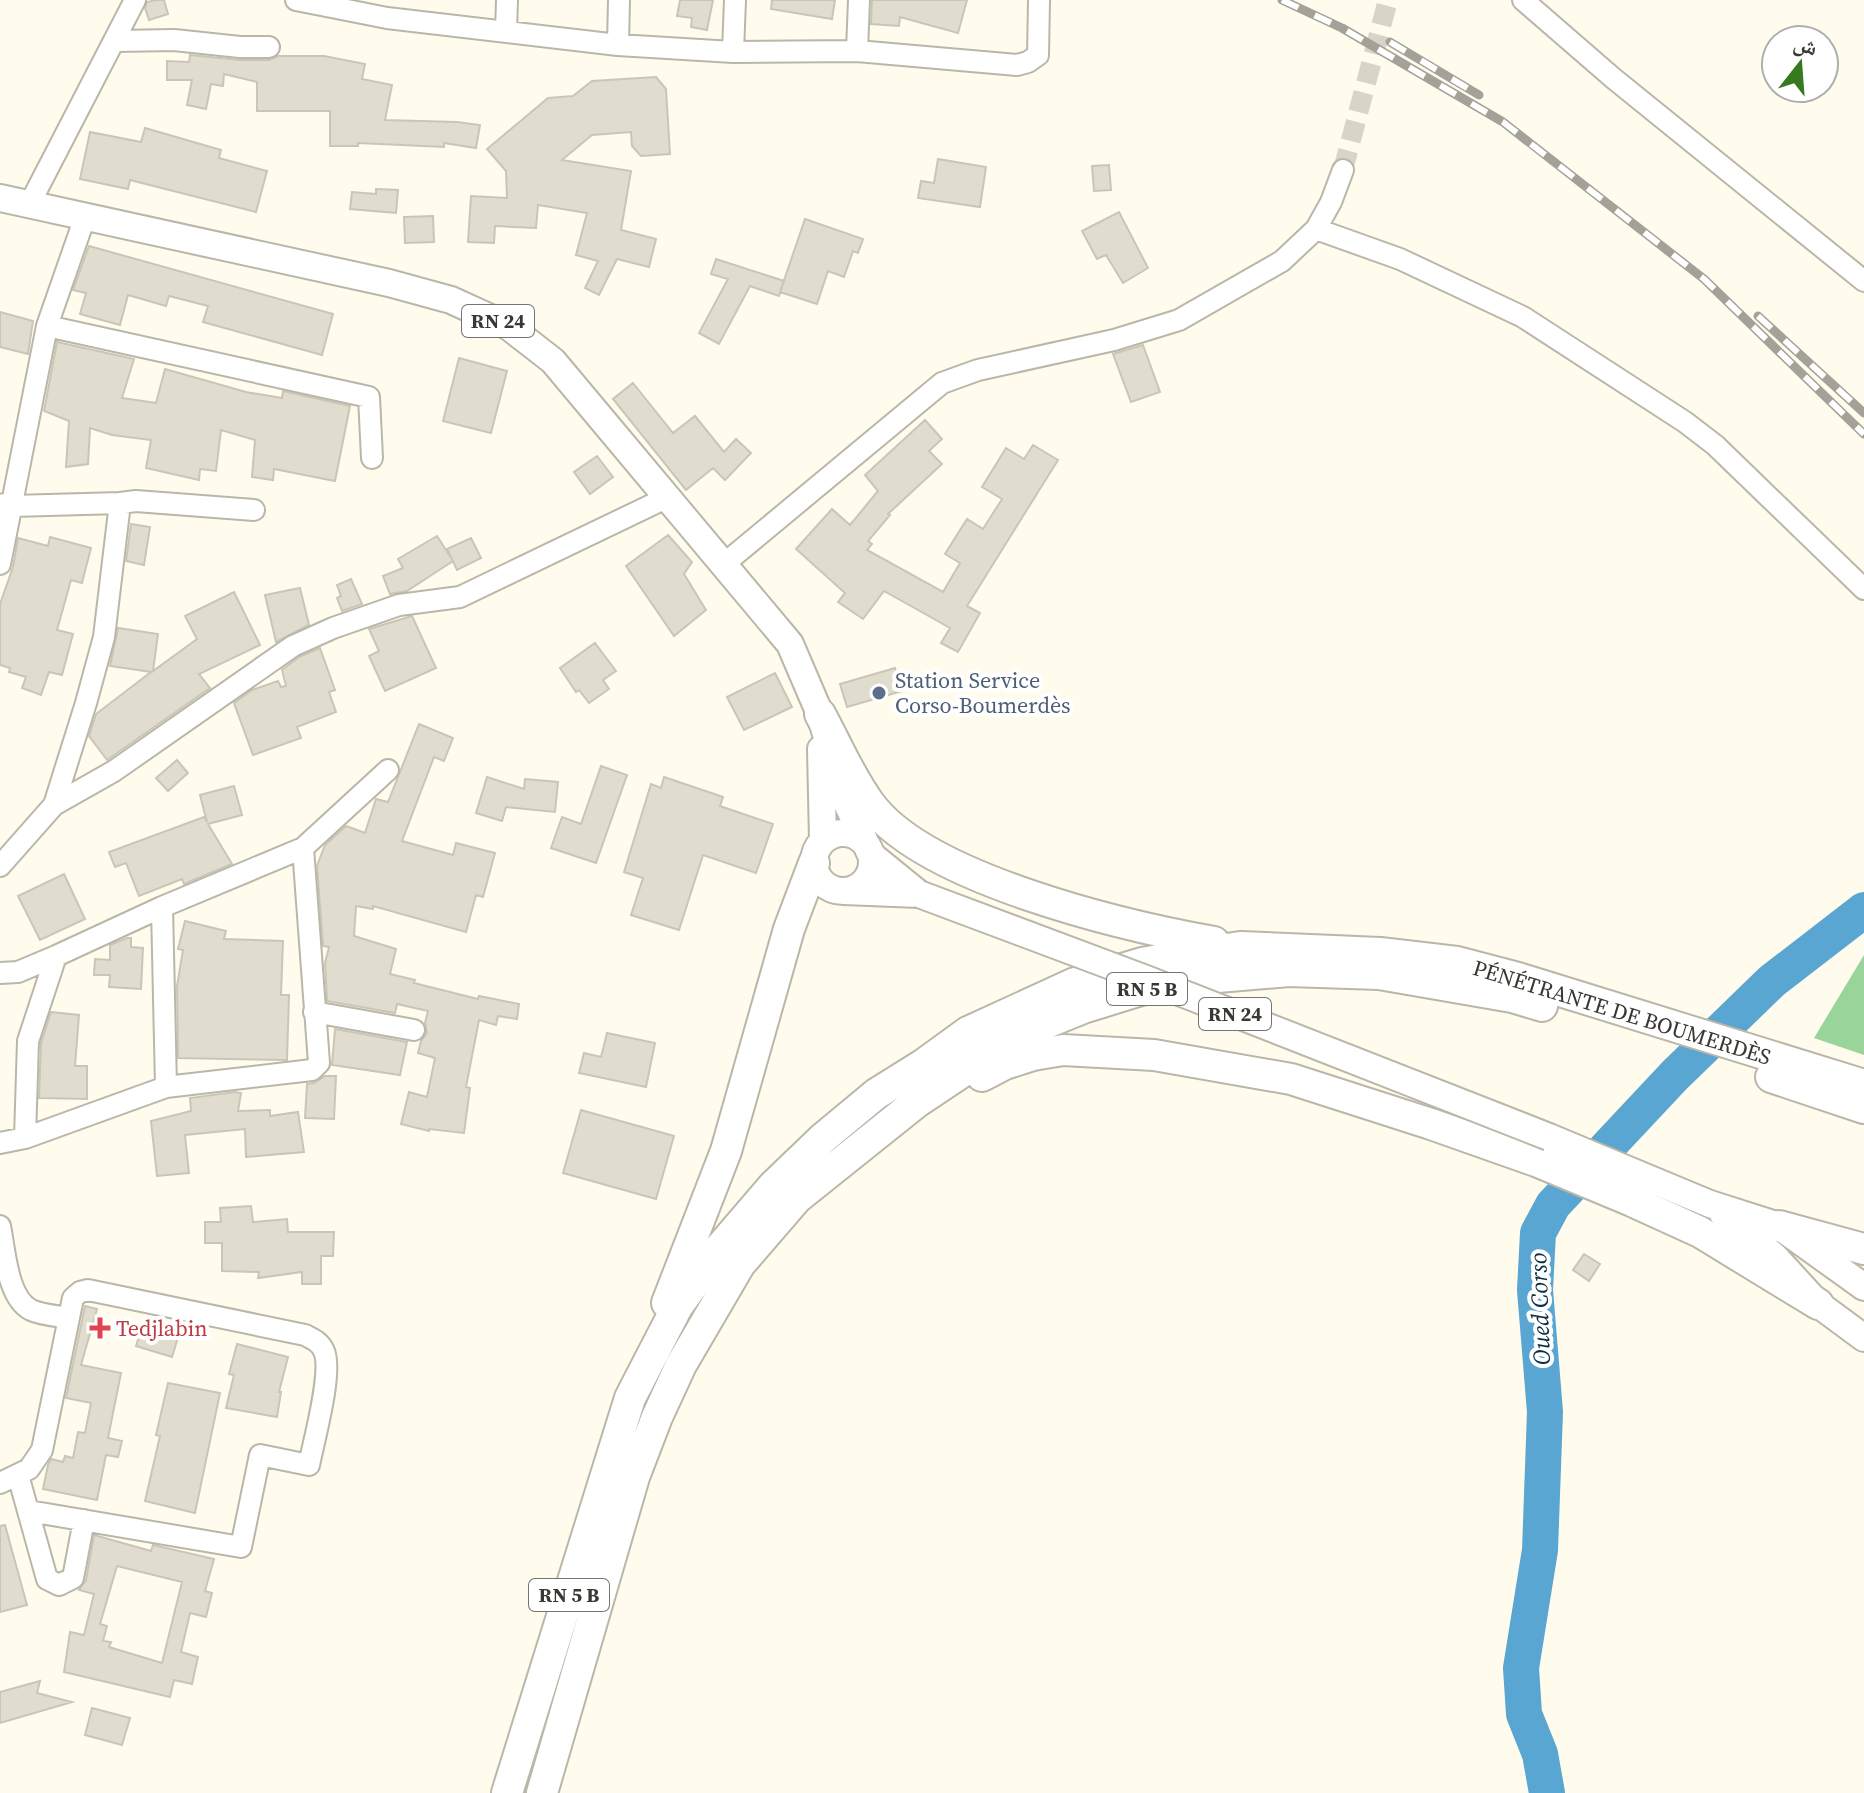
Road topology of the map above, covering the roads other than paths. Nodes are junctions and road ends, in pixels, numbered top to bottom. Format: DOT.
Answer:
graph roads {
  1 [pos="135,0"];
  2 [pos="296,0"];
  3 [pos="507,0"];
  4 [pos="619,0"];
  5 [pos="735,0"];
  6 [pos="859,0"];
  7 [pos="1039,0"];
  8 [pos="1523,0"];
  9 [pos="387,9"];
  10 [pos="506,32"];
  11 [pos="116,41"];
  12 [pos="618,45"];
  13 [pos="269,47"];
  14 [pos="857,51"];
  15 [pos="733,52"];
  16 [pos="1343,170"];
  17 [pos="0,198"];
  18 [pos="29,205"];
  19 [pos="85,217"];
  20 [pos="1316,229"];
  21 [pos="1864,281"];
  22 [pos="47,326"];
  23 [pos="372,458"];
  24 [pos="668,497"];
  25 [pos="120,503"];
  26 [pos="7,504"];
  27 [pos="254,510"];
  28 [pos="0,564"];
  29 [pos="724,564"];
  30 [pos="1864,589"];
  31 [pos="820,714"];
  32 [pos="388,770"];
  33 [pos="54,805"];
  34 [pos="303,848"];
  35 [pos="819,852"];
  36 [pos="871,855"];
  37 [pos="0,866"];
  38 [pos="840,890"];
  39 [pos="919,894"];
  40 [pos="162,907"];
  41 [pos="1240,947"];
  42 [pos="56,956"];
  43 [pos="0,973"];
  44 [pos="314,1012"];
  45 [pos="414,1030"];
  46 [pos="166,1087"];
  47 [pos="1858,1102"];
  48 [pos="25,1138"];
  49 [pos="0,1143"];
  50 [pos="797,1198"];
  51 [pos="1710,1204"];
  52 [pos="0,1226"];
  53 [pos="1779,1226"];
  54 [pos="1864,1249"];
  55 [pos="1864,1287"];
  56 [pos="1818,1304"];
  57 [pos="69,1318"];
  58 [pos="1864,1338"];
  59 [pos="630,1398"];
  60 [pos="9,1479"];
  61 [pos="29,1511"];
  62 [pos="84,1520"];
  63 [pos="507,1793"];
  64 [pos="542,1793"];
  1 -- 11 [label="street"];
  2 -- 9 [label="street"];
  3 -- 10 [label="street"];
  4 -- 12 [label="street"];
  5 -- 15 [label="street"];
  6 -- 14 [label="street"];
  7 -- 14 [label="street"];
  8 -- 21 [label="street"];
  9 -- 10 [label="street"];
  10 -- 12 [label="street"];
  11 -- 13 [label="street"];
  11 -- 18 [label="street"];
  12 -- 15 [label="street"];
  14 -- 15 [label="street"];
  16 -- 20 [label="street"];
  17 -- 18 [label="main road, RN 24"];
  18 -- 19 [label="main road, RN 24"];
  19 -- 22 [label="street"];
  19 -- 24 [label="main road, RN 24"];
  20 -- 29 [label="street"];
  20 -- 30 [label="street"];
  22 -- 23 [label="street"];
  22 -- 26 [label="street"];
  24 -- 29 [label="main road, RN 24"];
  24 -- 33 [label="street"];
  25 -- 26 [label="street"];
  25 -- 27 [label="street"];
  25 -- 33 [label="street"];
  26 -- 28 [label="street"];
  29 -- 31 [label="main road, RN 24"];
  31 -- 35 [label="main road"];
  31 -- 36 [label="main road"];
  31 -- 41 [label="highway"];
  32 -- 34 [label="street"];
  33 -- 37 [label="street"];
  34 -- 40 [label="street"];
  34 -- 44 [label="street"];
  35 -- 36 [label="main road"];
  35 -- 38 [label="main road"];
  35 -- 59 [label="highway"];
  36 -- 38 [label="main road"];
  36 -- 39 [label="main road"];
  38 -- 39 [label="main road"];
  39 -- 51 [label="main road, RN 24, bridge"];
  40 -- 42 [label="street"];
  40 -- 46 [label="street"];
  41 -- 47 [label="highway, PÉNÉTRANTE DE BOUMERDÈS / RN 5 B"];
  41 -- 59 [label="highway, PÉNÉTRANTE DE BOUMERDÈS / RN 5 B"];
  42 -- 43 [label="street"];
  42 -- 48 [label="street"];
  44 -- 45 [label="street"];
  44 -- 46 [label="street"];
  46 -- 48 [label="street"];
  47 -- 50 [label="highway, PÉNÉTRANTE DE BOUMERDÈS / RN 5 B"];
  48 -- 49 [label="street"];
  50 -- 56 [label="highway"];
  50 -- 64 [label="highway, PÉNÉTRANTE DE BOUMERDÈS / RN 5 B"];
  51 -- 53 [label="main road, RN 24"];
  51 -- 56 [label="main road"];
  52 -- 57 [label="street"];
  53 -- 54 [label="highway, RN 24"];
  53 -- 55 [label="main road, RN 24"];
  56 -- 58 [label="main road"];
  57 -- 60 [label="street"];
  57 -- 62 [label="street"];
  59 -- 63 [label="highway, PÉNÉTRANTE DE BOUMERDÈS / RN 5 B"];
  60 -- 61 [label="street"];
  61 -- 62 [label="street"];
  61 -- 62 [label="street"];
}
